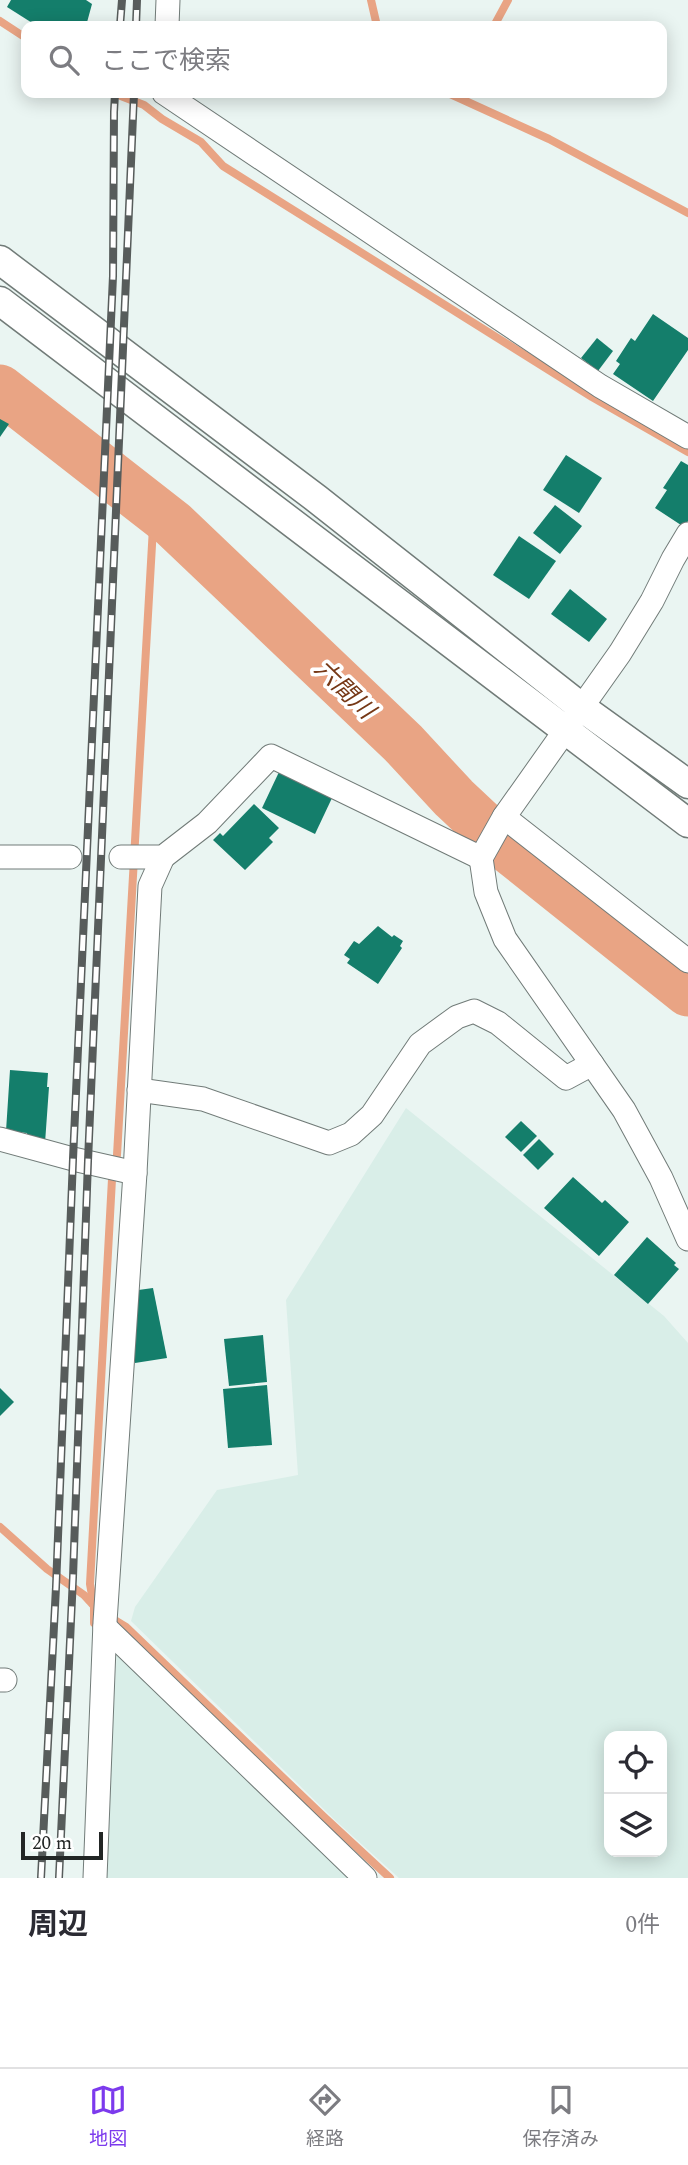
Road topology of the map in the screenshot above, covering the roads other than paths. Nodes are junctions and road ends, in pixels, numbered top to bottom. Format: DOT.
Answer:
graph roads {
  1 [pos="168,0"];
  2 [pos="167,21"];
  3 [pos="171,98"];
  4 [pos="0,260"];
  5 [pos="0,301"];
  6 [pos="688,437"];
  7 [pos="688,534"];
  8 [pos="581,707"];
  9 [pos="565,730"];
  10 [pos="688,784"];
  11 [pos="502,820"];
  12 [pos="688,823"];
  13 [pos="483,852"];
  14 [pos="70,857"];
  15 [pos="129,857"];
  16 [pos="163,857"];
  17 [pos="0,858"];
  18 [pos="688,961"];
  19 [pos="592,1064"];
  20 [pos="139,1090"];
  21 [pos="0,1139"];
  22 [pos="120,1169"];
  23 [pos="688,1239"];
  24 [pos="106,1619"];
  25 [pos="95,1878"];
  26 [pos="365,1878"];
  1 -- 2 [label="street"];
  3 -- 6 [label="street"];
  4 -- 8 [label="street"];
  5 -- 9 [label="street"];
  7 -- 8 [label="street"];
  8 -- 9 [label="street"];
  8 -- 10 [label="street"];
  9 -- 11 [label="street"];
  9 -- 12 [label="street"];
  11 -- 13 [label="street"];
  11 -- 18 [label="street"];
  13 -- 16 [label="street"];
  13 -- 19 [label="street"];
  14 -- 17 [label="street"];
  15 -- 16 [label="street"];
  16 -- 20 [label="street"];
  19 -- 20 [label="street"];
  19 -- 23 [label="street"];
  20 -- 22 [label="street"];
  21 -- 22 [label="street"];
  22 -- 24 [label="street"];
  24 -- 25 [label="street"];
  24 -- 26 [label="street"];
}
